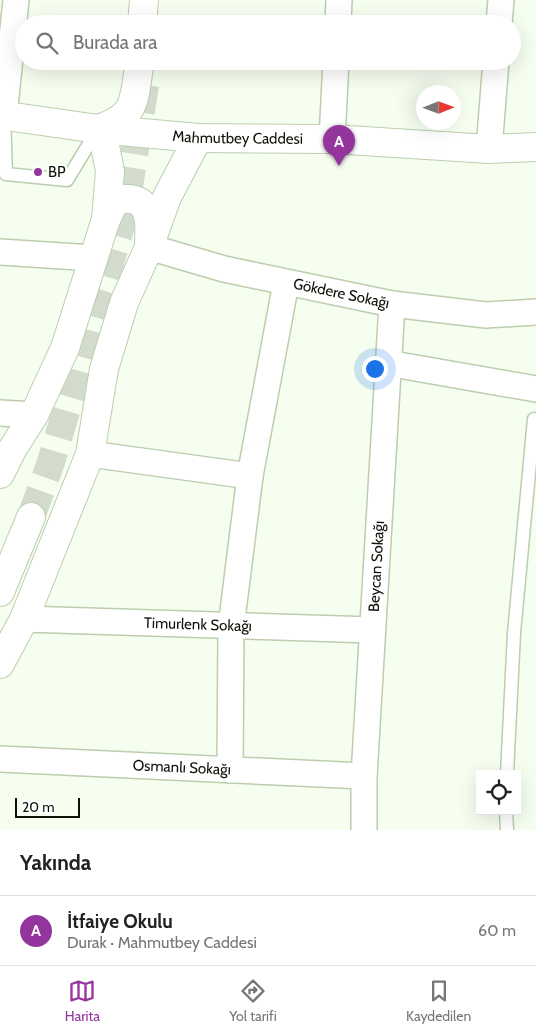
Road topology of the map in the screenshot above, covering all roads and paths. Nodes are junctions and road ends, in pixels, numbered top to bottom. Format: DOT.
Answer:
graph roads {
  1 [pos="16,0"];
  2 [pos="144,0"];
  3 [pos="340,0"];
  4 [pos="501,0"];
  5 [pos="143,15"];
  6 [pos="339,15"];
  7 [pos="500,15"];
  8 [pos="138,70"];
  9 [pos="336,70"];
  10 [pos="495,70"];
  11 [pos="2,116"];
  12 [pos="98,129"];
  13 [pos="198,138"];
  14 [pos="332,139"];
  15 [pos="536,148"];
  16 [pos="489,149"];
  17 [pos="536,156"];
  18 [pos="106,219"];
  19 [pos="149,248"];
  20 [pos="0,252"];
  21 [pos="93,258"];
  22 [pos="286,283"];
  23 [pos="392,304"];
  24 [pos="536,312"];
  25 [pos="387,363"];
  26 [pos="536,389"];
  27 [pos="0,413"];
  28 [pos="34,415"];
  29 [pos="534,419"];
  30 [pos="90,454"];
  31 [pos="0,474"];
  32 [pos="250,476"];
  33 [pos="0,544"];
  34 [pos="0,592"];
  35 [pos="24,619"];
  36 [pos="231,627"];
  37 [pos="372,630"];
  38 [pos="0,664"];
  39 [pos="0,760"];
  40 [pos="230,770"];
  41 [pos="508,770"];
  42 [pos="364,776"];
  43 [pos="506,815"];
  44 [pos="364,830"];
  45 [pos="507,830"];
  1 -- 11 [label="street"];
  2 -- 5 [label="main road"];
  3 -- 6 [label="street"];
  4 -- 7 [label="street"];
  8 -- 12 [label="main road"];
  9 -- 14 [label="street"];
  10 -- 16 [label="street"];
  11 -- 12 [label="main road, Mahmutbey Caddesi"];
  11 -- 12 [label="lane"];
  12 -- 13 [label="main road, Mahmutbey Caddesi"];
  12 -- 18 [label="main road"];
  13 -- 14 [label="main road, Mahmutbey Caddesi"];
  13 -- 19 [label="main road"];
  14 -- 16 [label="main road, Mahmutbey Caddesi"];
  15 -- 16 [label="main road, Mahmutbey Caddesi"];
  15 -- 17 [label="street"];
  18 -- 19 [label="main road"];
  18 -- 21 [label="main road"];
  19 -- 22 [label="street, Gökdere Sokağı"];
  19 -- 30 [label="main road"];
  20 -- 21 [label="street"];
  21 -- 28 [label="main road"];
  22 -- 23 [label="street, Gökdere Sokağı"];
  22 -- 32 [label="street"];
  23 -- 24 [label="street, Gökdere Sokağı"];
  23 -- 25 [label="street, Beycan Sokağı"];
  25 -- 26 [label="street"];
  25 -- 37 [label="street, Beycan Sokağı"];
  27 -- 28 [label="street"];
  28 -- 31 [label="main road"];
  29 -- 41 [label="lane"];
  30 -- 32 [label="street"];
  30 -- 35 [label="main road"];
  32 -- 36 [label="street"];
  33 -- 34 [label="main road"];
  35 -- 36 [label="street, Timurlenk Sokağı"];
  35 -- 38 [label="main road"];
  36 -- 37 [label="street, Timurlenk Sokağı"];
  36 -- 40 [label="street"];
  37 -- 42 [label="street, Beycan Sokağı"];
  39 -- 40 [label="street, Osmanlı Sokağı"];
  40 -- 42 [label="street, Osmanlı Sokağı"];
  42 -- 44 [label="street, Beycan Sokağı"];
  43 -- 45 [label="lane"];
}
